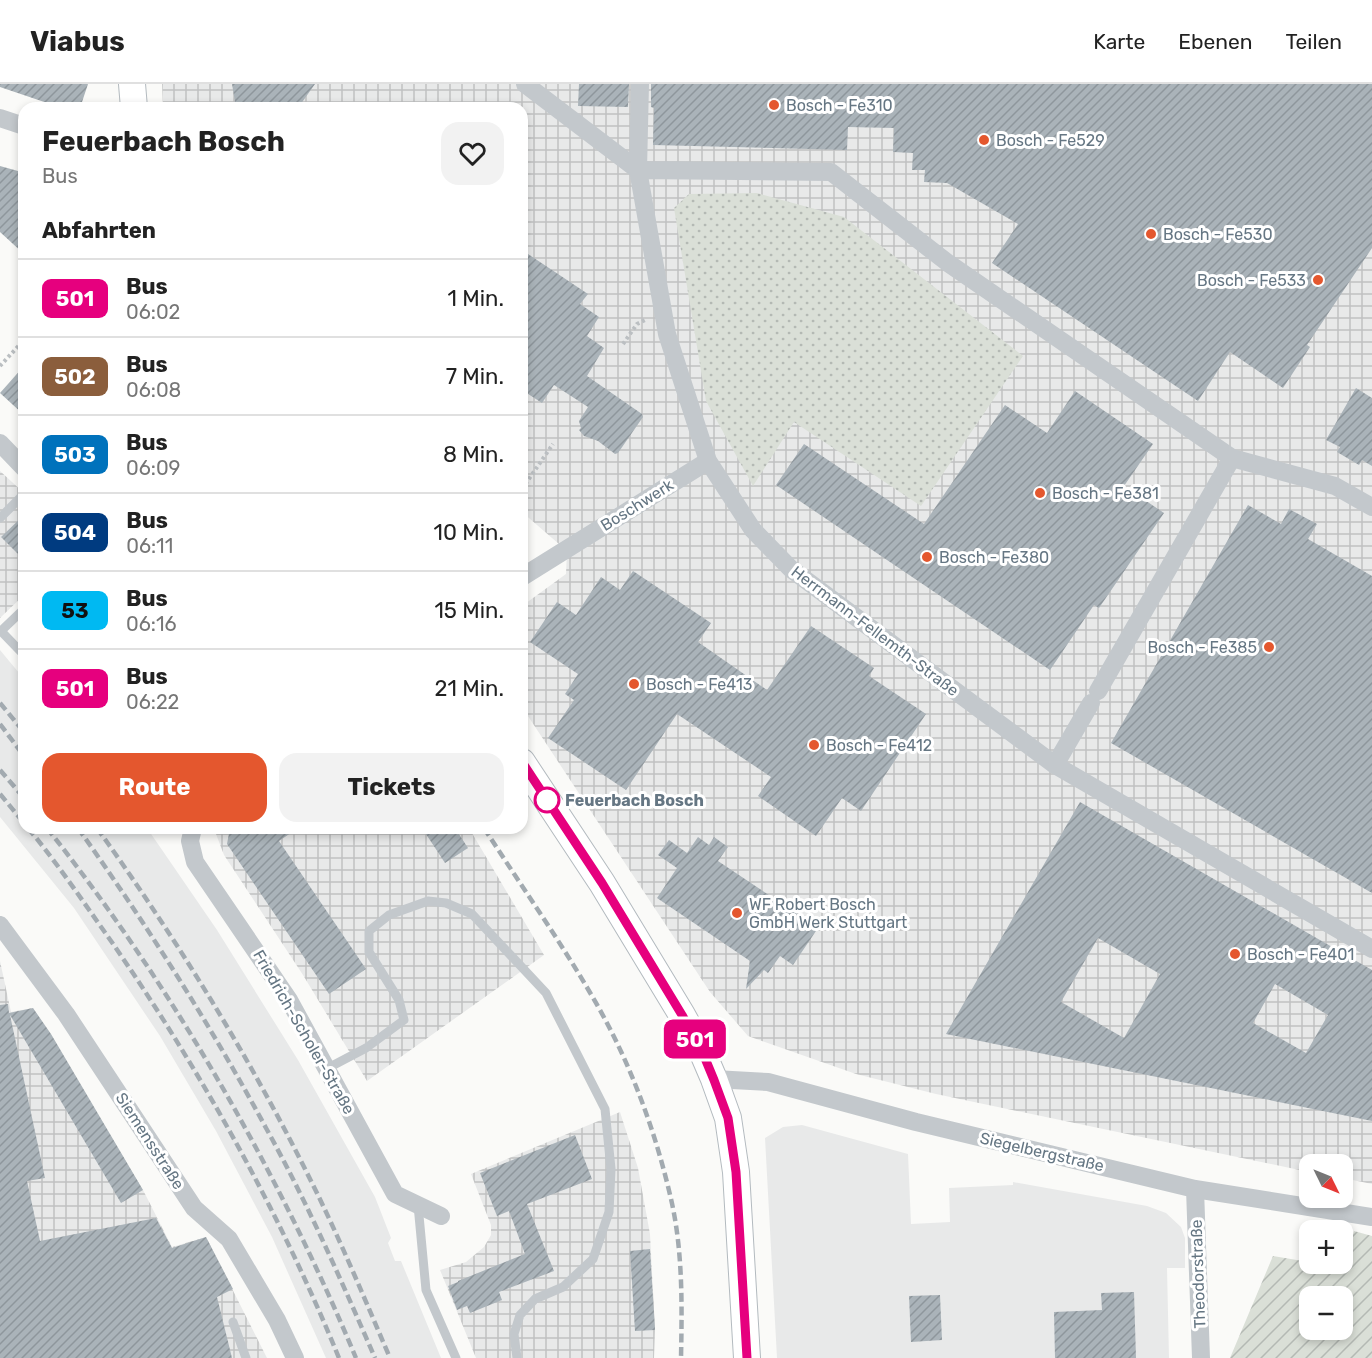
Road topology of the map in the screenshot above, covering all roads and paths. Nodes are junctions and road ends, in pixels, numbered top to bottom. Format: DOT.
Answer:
graph roads {
  1 [pos="132,84"];
  2 [pos="525,84"];
  3 [pos="640,84"];
  4 [pos="134,102"];
  5 [pos="0,118"];
  6 [pos="18,124"];
  7 [pos="638,170"];
  8 [pos="663,310"];
  9 [pos="623,344"];
  10 [pos="18,346"];
  11 [pos="0,366"];
  12 [pos="0,443"];
  13 [pos="553,444"];
  14 [pos="1232,458"];
  15 [pos="708,461"];
  16 [pos="18,462"];
  17 [pos="528,480"];
  18 [pos="18,500"];
  19 [pos="1372,507"];
  20 [pos="0,518"];
  21 [pos="528,573"];
  22 [pos="18,615"];
  23 [pos="18,649"];
  24 [pos="1055,765"];
  25 [pos="528,771"];
  26 [pos="192,834"];
  27 [pos="0,925"];
  28 [pos="1372,949"];
  29 [pos="328,1068"];
  30 [pos="714,1080"];
  31 [pos="1196,1189"];
  32 [pos="418,1205"];
  33 [pos="441,1216"];
  34 [pos="1372,1217"];
  35 [pos="233,1322"];
  36 [pos="246,1358"];
  37 [pos="295,1358"];
  38 [pos="456,1358"];
  39 [pos="517,1358"];
  40 [pos="747,1358"];
  41 [pos="1202,1358"];
  1 -- 4 [label="main road"];
  2 -- 7 [label="street"];
  3 -- 7 [label="street, Herrmann-Fellemth-Straße"];
  5 -- 6 [label="street"];
  7 -- 8 [label="street, Herrmann-Fellemth-Straße"];
  7 -- 14 [label="street"];
  8 -- 9 [label="path"];
  8 -- 15 [label="street, Herrmann-Fellemth-Straße"];
  10 -- 11 [label="path"];
  12 -- 16 [label="street"];
  13 -- 17 [label="path"];
  14 -- 19 [label="street"];
  14 -- 24 [label="street"];
  15 -- 21 [label="street, Boschwerk"];
  15 -- 24 [label="street, Herrmann-Fellemth-Straße"];
  18 -- 20 [label="lane"];
  22 -- 23 [label="lane"];
  24 -- 28 [label="street, Herrmann-Fellemth-Straße"];
  25 -- 30 [label="main road"];
  26 -- 29 [label="street, Friedrich-Scholer-Straße"];
  27 -- 37 [label="street, Siemensstraße"];
  29 -- 32 [label="street, Friedrich-Scholer-Straße"];
  29 -- 39 [label="lane"];
  30 -- 31 [label="street, Siegelbergstraße"];
  30 -- 40 [label="main road"];
  31 -- 34 [label="street, Siegelbergstraße"];
  31 -- 41 [label="street, Theodorstraße"];
  32 -- 33 [label="street, Friedrich-Scholer-Straße"];
  32 -- 38 [label="lane"];
  35 -- 36 [label="lane"];
}
